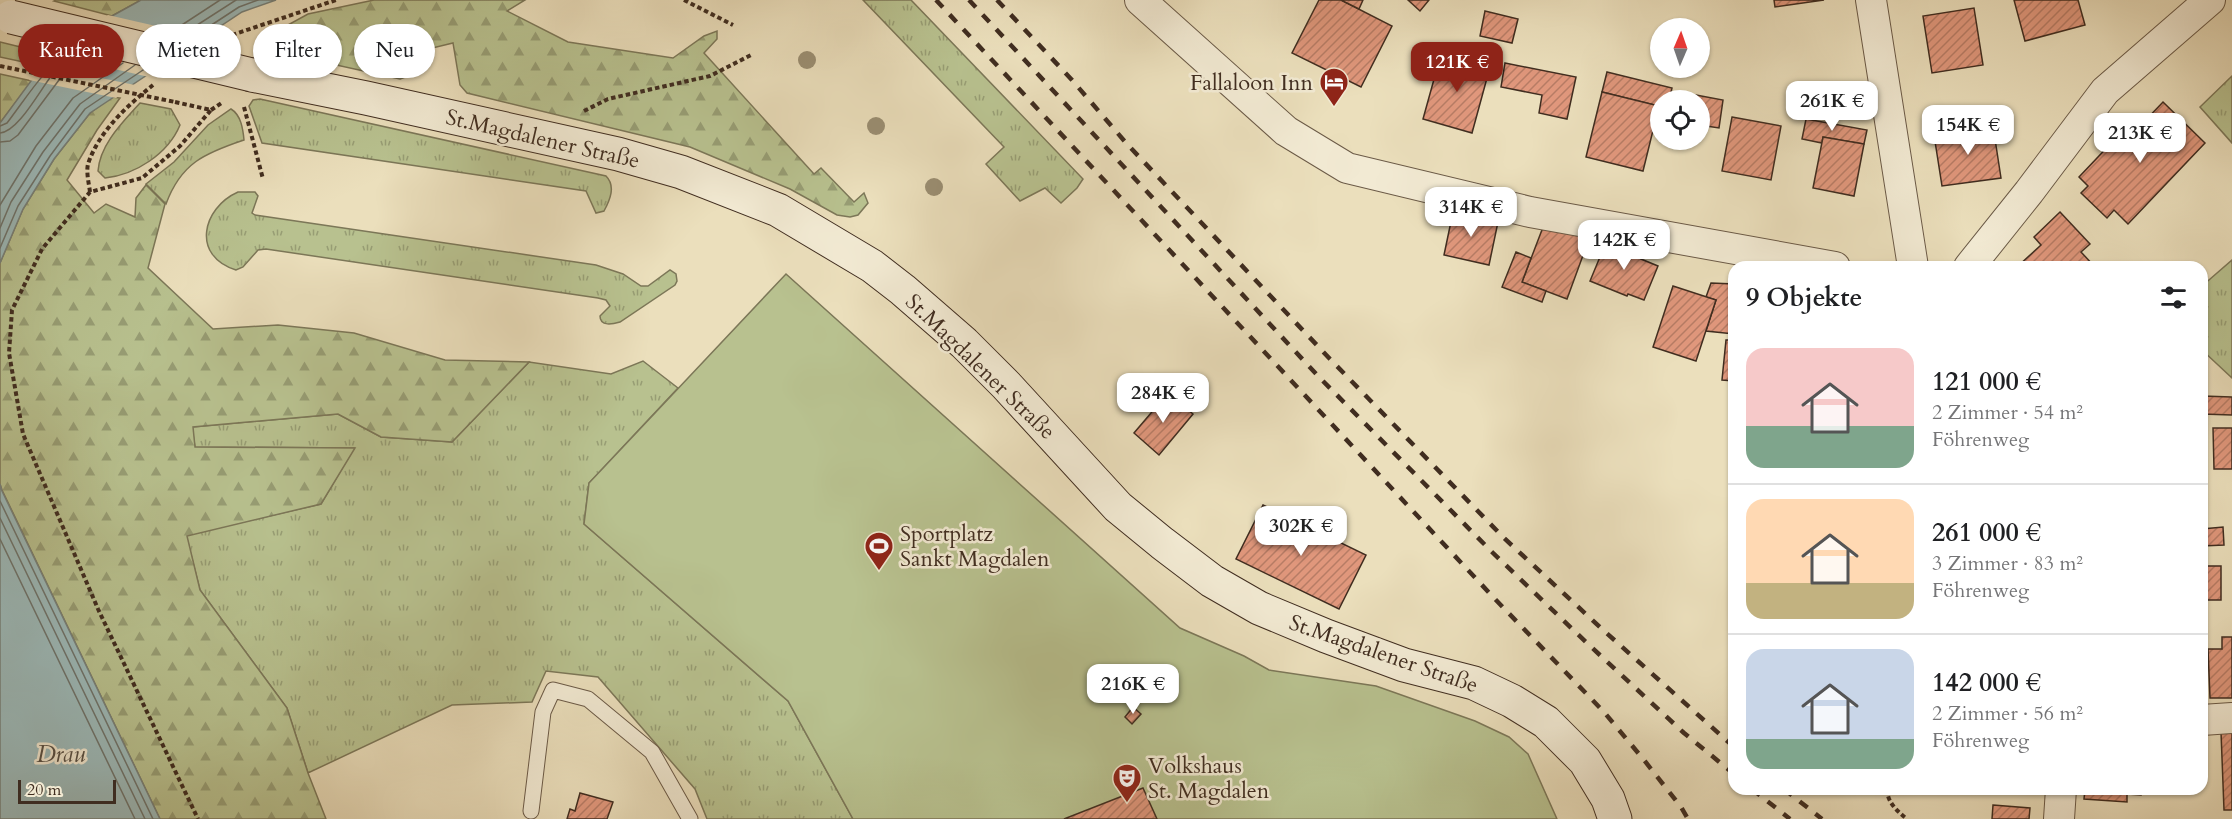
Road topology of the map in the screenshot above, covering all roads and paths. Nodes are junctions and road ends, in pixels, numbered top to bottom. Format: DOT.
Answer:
graph roads {
  1 [pos="684,0"];
  2 [pos="1140,0"];
  3 [pos="1870,0"];
  4 [pos="2210,0"];
  5 [pos="5,15"];
  6 [pos="733,25"];
  7 [pos="751,55"];
  8 [pos="0,66"];
  9 [pos="247,89"];
  10 [pos="557,140"];
  11 [pos="263,179"];
  12 [pos="1802,261"];
  13 [pos="1912,261"];
  14 [pos="1974,261"];
  15 [pos="2232,718"];
  16 [pos="2208,720"];
  17 [pos="1887,795"];
  18 [pos="2061,795"];
  19 [pos="531,811"];
  20 [pos="198,819"];
  21 [pos="690,819"];
  22 [pos="1615,819"];
  23 [pos="1907,819"];
  24 [pos="2059,819"];
  1 -- 6 [label="path"];
  2 -- 12 [label="street"];
  3 -- 13 [label="street"];
  4 -- 14 [label="street"];
  5 -- 9 [label="street, St.Magdalener Straße, bridge"];
  7 -- 10 [label="path"];
  8 -- 20 [label="path, bridge"];
  9 -- 10 [label="street, St.Magdalener Straße"];
  9 -- 11 [label="path"];
  10 -- 22 [label="street, St.Magdalener Straße"];
  15 -- 16 [label="street"];
  17 -- 23 [label="path"];
  18 -- 24 [label="street"];
  19 -- 21 [label="lane"];
}
